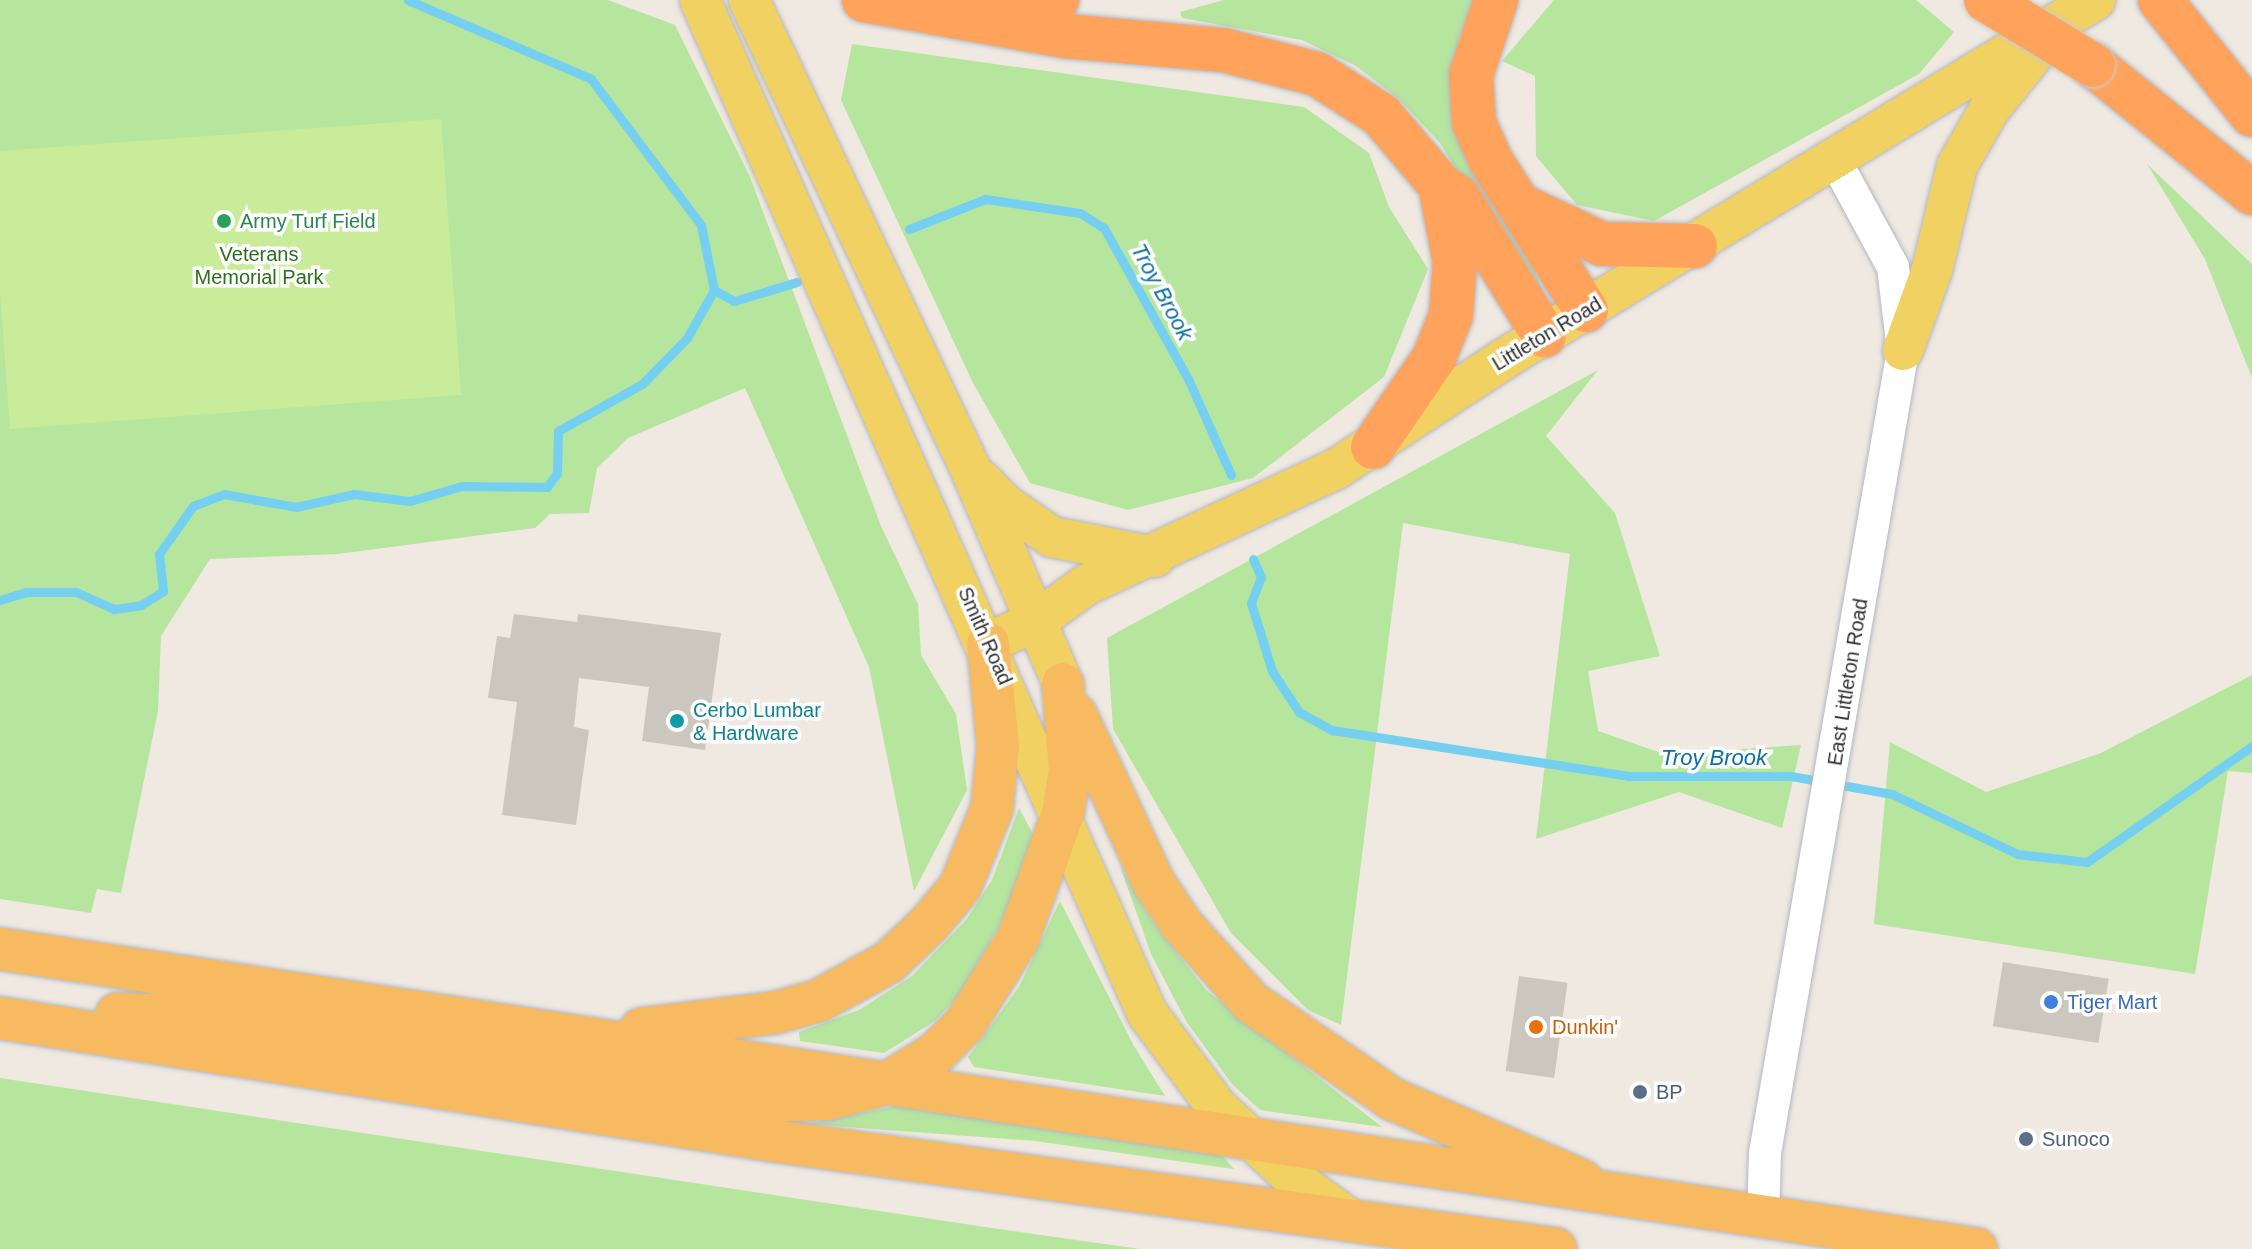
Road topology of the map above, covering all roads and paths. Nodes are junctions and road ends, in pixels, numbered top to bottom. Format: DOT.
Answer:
graph roads {
  1 [pos="700,0"];
  2 [pos="749,0"];
  3 [pos="864,0"];
  4 [pos="879,0"];
  5 [pos="1057,0"];
  6 [pos="1496,0"];
  7 [pos="1986,0"];
  8 [pos="2095,0"];
  9 [pos="2164,5"];
  10 [pos="2059,22"];
  11 [pos="2252,115"];
  12 [pos="1835,160"];
  13 [pos="1441,186"];
  14 [pos="2252,193"];
  15 [pos="1518,204"];
  16 [pos="1695,246"];
  17 [pos="1586,310"];
  18 [pos="1544,335"];
  19 [pos="1903,350"];
  20 [pos="1373,447"];
  21 [pos="970,468"];
  22 [pos="1155,557"];
  23 [pos="1036,621"];
  24 [pos="988,643"];
  25 [pos="1063,684"];
  26 [pos="1063,813"];
  27 [pos="0,949"];
  28 [pos="0,1011"];
  29 [pos="0,1018"];
  30 [pos="568,1033"];
  31 [pos="886,1084"];
  32 [pos="1253,1141"];
  33 [pos="1615,1197"];
  34 [pos="1345,1216"];
  35 [pos="1763,1218"];
  36 [pos="1556,1249"];
  37 [pos="1976,1249"];
  1 -- 24 [label="main road, Smith Road"];
  2 -- 21 [label="main road"];
  3 -- 13 [label="highway"];
  4 -- 5 [label="highway"];
  6 -- 15 [label="highway"];
  7 -- 14 [label="highway, bridge"];
  8 -- 10 [label="main road, Littleton Road"];
  9 -- 11 [label="highway"];
  10 -- 12 [label="main road, Littleton Road"];
  10 -- 19 [label="main road"];
  12 -- 16 [label="main road, Littleton Road"];
  12 -- 19 [label="street, East Littleton Road"];
  13 -- 18 [label="highway"];
  13 -- 20 [label="highway"];
  15 -- 16 [label="highway"];
  15 -- 17 [label="highway"];
  16 -- 17 [label="main road, Littleton Road"];
  17 -- 18 [label="main road, Littleton Road"];
  18 -- 20 [label="main road, Littleton Road"];
  19 -- 35 [label="street, East Littleton Road"];
  20 -- 22 [label="main road, Littleton Road"];
  21 -- 22 [label="main road"];
  21 -- 23 [label="main road"];
  22 -- 23 [label="main road, Littleton Road"];
  23 -- 24 [label="main road, Littleton Road"];
  23 -- 25 [label="main road"];
  24 -- 26 [label="main road, Smith Road"];
  24 -- 30 [label="highway"];
  25 -- 26 [label="highway"];
  25 -- 33 [label="highway"];
  26 -- 31 [label="highway"];
  26 -- 32 [label="main road, Smith Road"];
  27 -- 30 [label="highway"];
  28 -- 31 [label="highway"];
  29 -- 34 [label="highway"];
  30 -- 31 [label="highway"];
  31 -- 32 [label="highway"];
  32 -- 33 [label="highway"];
  32 -- 34 [label="main road, Smith Road"];
  33 -- 35 [label="highway"];
  34 -- 36 [label="highway"];
  35 -- 37 [label="highway"];
}
